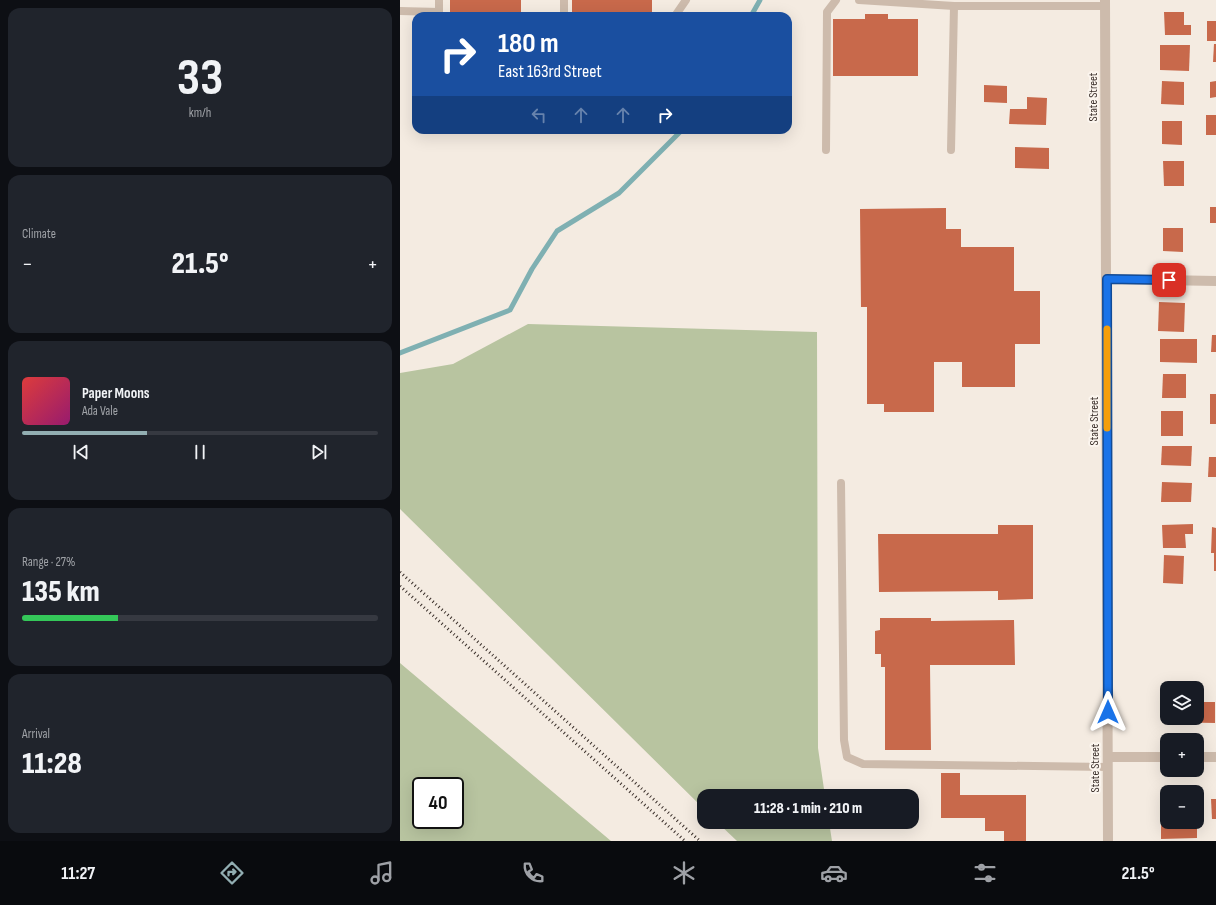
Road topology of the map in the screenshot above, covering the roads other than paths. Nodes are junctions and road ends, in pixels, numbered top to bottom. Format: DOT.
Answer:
graph roads {
  1 [pos="439,0"];
  2 [pos="564,0"];
  3 [pos="686,0"];
  4 [pos="836,0"];
  5 [pos="859,0"];
  6 [pos="1105,3"];
  7 [pos="954,6"];
  8 [pos="400,11"];
  9 [pos="564,12"];
  10 [pos="678,12"];
  11 [pos="826,150"];
  12 [pos="950,150"];
  13 [pos="1107,279"];
  14 [pos="1216,281"];
  15 [pos="841,483"];
  16 [pos="1204,757"];
  17 [pos="1216,757"];
  18 [pos="1160,758"];
  19 [pos="1108,762"];
  20 [pos="1108,841"];
  1 -- 8 [label="lane"];
  2 -- 9 [label="lane"];
  3 -- 10 [label="lane"];
  4 -- 11 [label="lane"];
  5 -- 7 [label="lane"];
  6 -- 7 [label="lane"];
  6 -- 13 [label="street, State Street"];
  7 -- 12 [label="lane"];
  13 -- 14 [label="street"];
  13 -- 19 [label="street, State Street"];
  15 -- 19 [label="lane"];
  16 -- 17 [label="street"];
  18 -- 19 [label="street"];
  19 -- 20 [label="street, State Street"];
}
